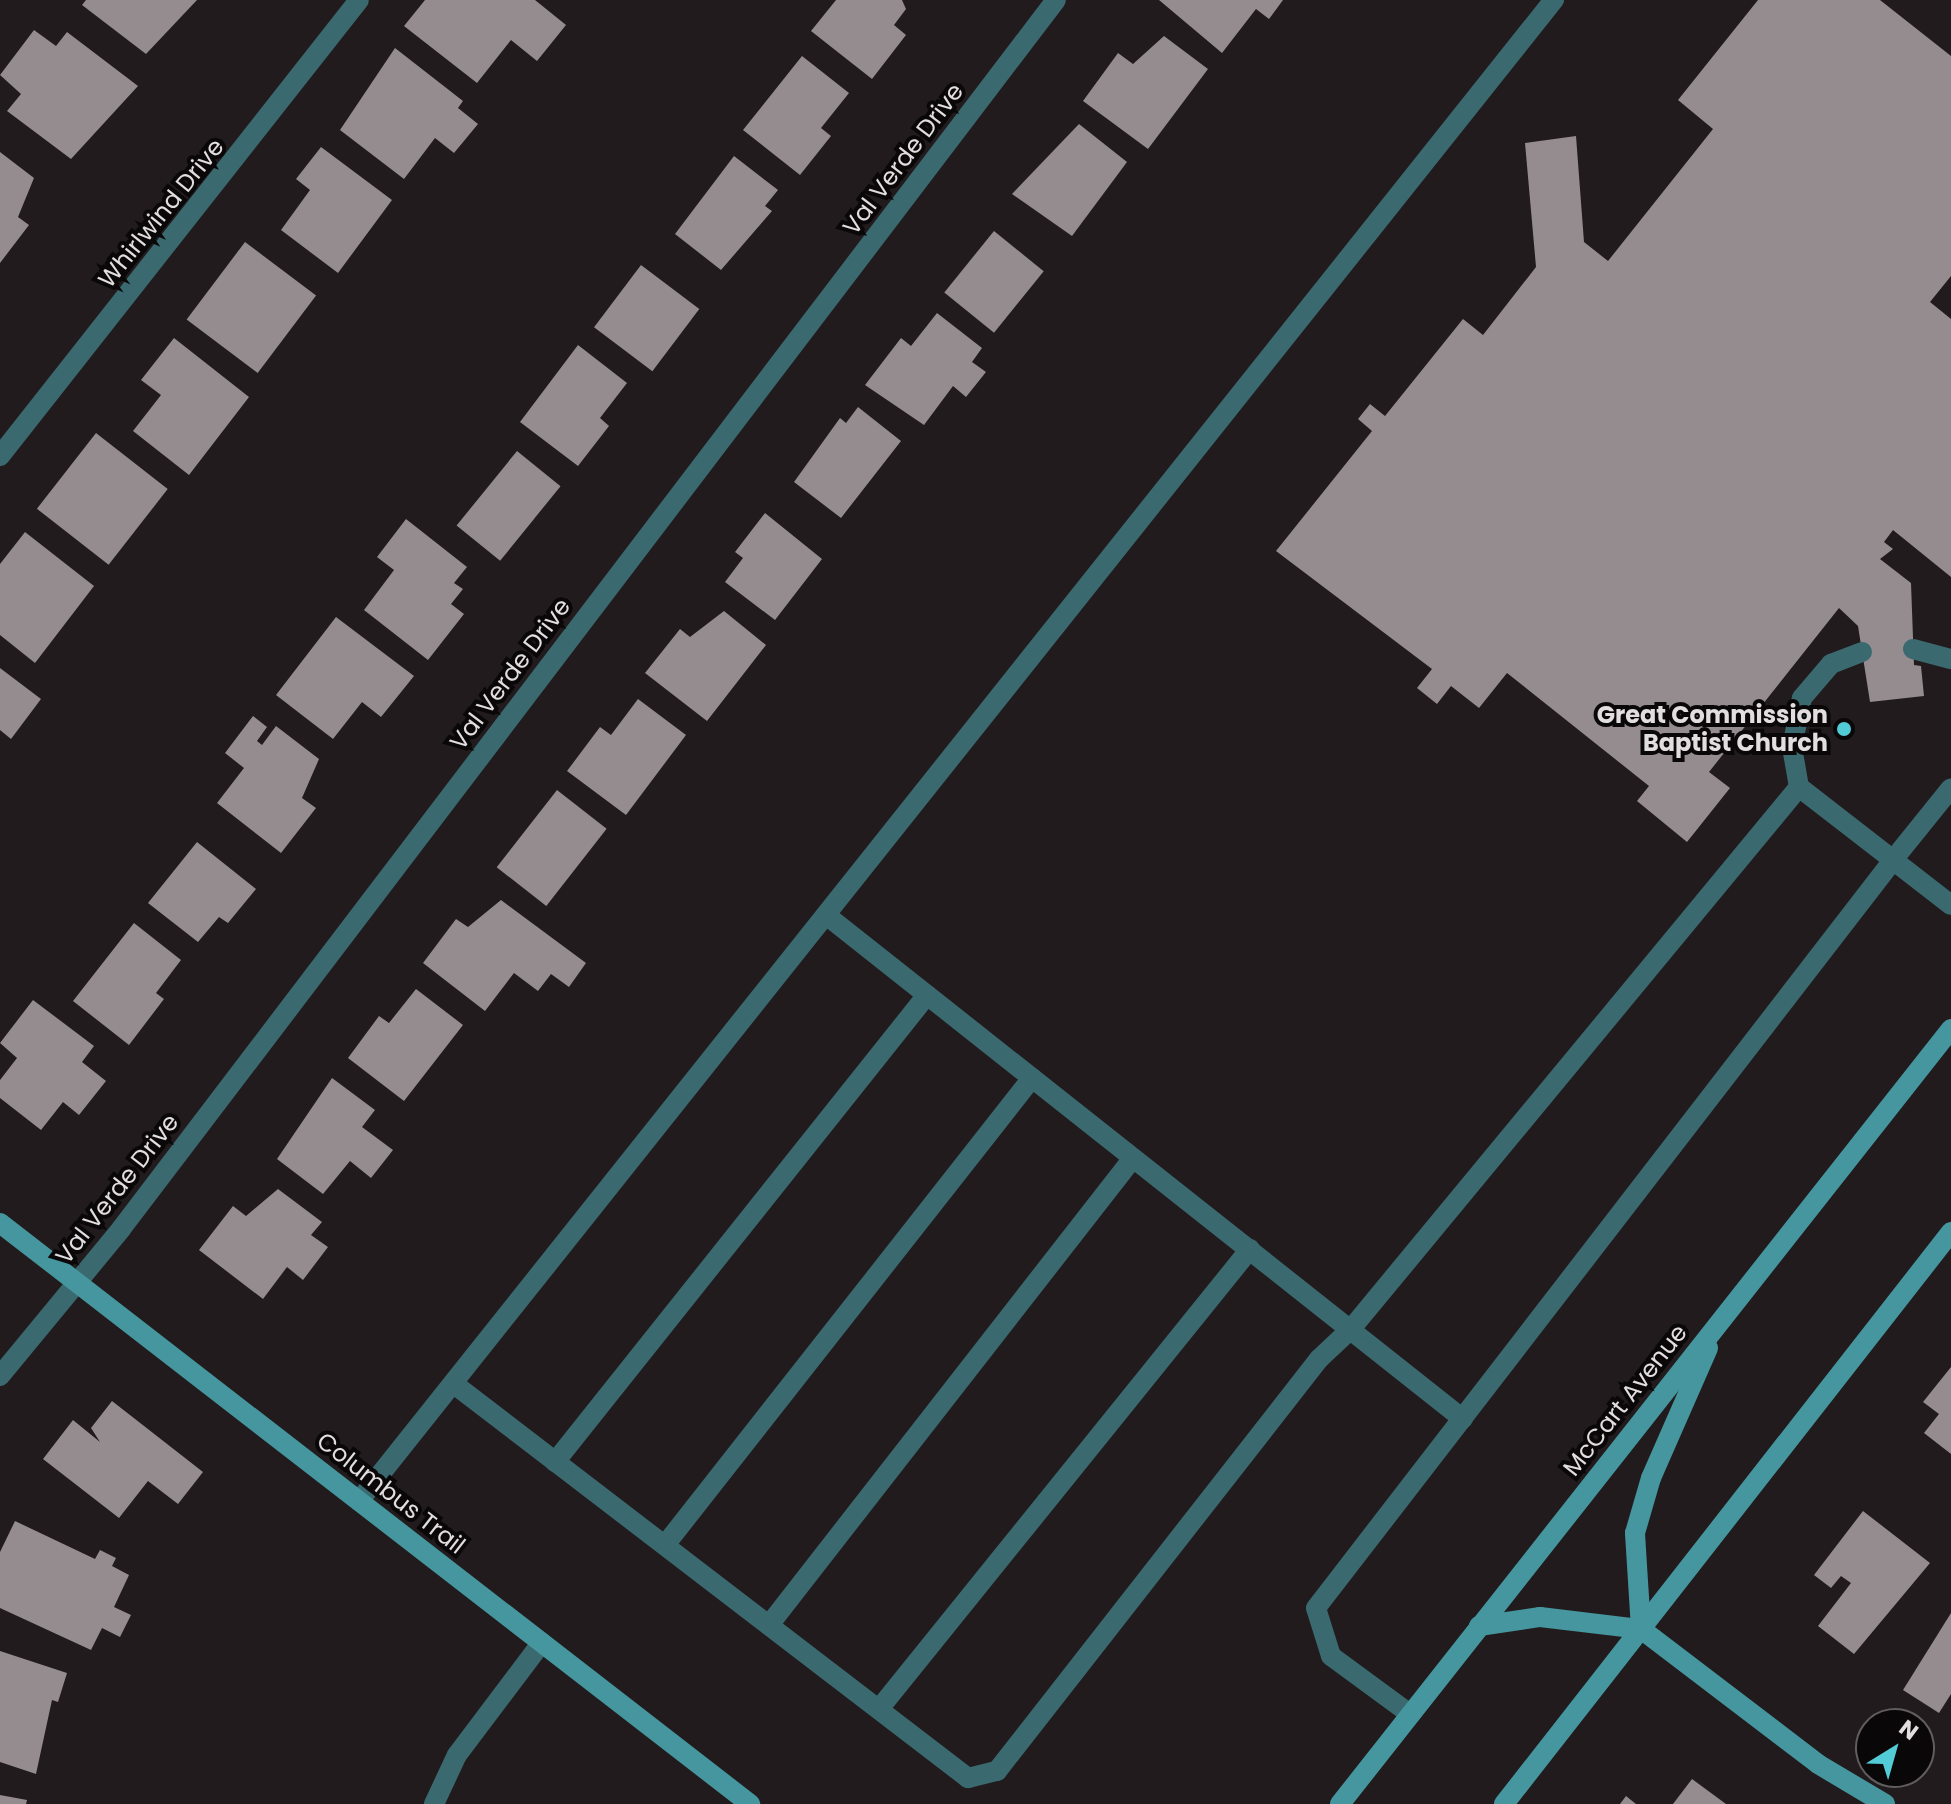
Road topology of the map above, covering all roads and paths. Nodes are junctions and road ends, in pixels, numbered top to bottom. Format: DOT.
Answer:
graph roads {
  1 [pos="359,0"];
  2 [pos="1056,0"];
  3 [pos="1554,0"];
  4 [pos="0,456"];
  5 [pos="1913,649"];
  6 [pos="1862,652"];
  7 [pos="1951,659"];
  8 [pos="1799,787"];
  9 [pos="1951,788"];
  10 [pos="1893,860"];
  11 [pos="1951,905"];
  12 [pos="826,915"];
  13 [pos="927,995"];
  14 [pos="1951,1029"];
  15 [pos="1032,1078"];
  16 [pos="1133,1158"];
  17 [pos="0,1223"];
  18 [pos="1951,1232"];
  19 [pos="1250,1249"];
  20 [pos="76,1282"];
  21 [pos="1720,1321"];
  22 [pos="1351,1329"];
  23 [pos="0,1376"];
  24 [pos="454,1384"];
  25 [pos="1463,1419"];
  26 [pos="555,1462"];
  27 [pos="359,1501"];
  28 [pos="665,1545"];
  29 [pos="769,1625"];
  30 [pos="1479,1626"];
  31 [pos="1641,1629"];
  32 [pos="542,1642"];
  33 [pos="879,1709"];
  34 [pos="1410,1714"];
  35 [pos="434,1804"];
  36 [pos="750,1804"];
  37 [pos="1340,1804"];
  38 [pos="1504,1804"];
  39 [pos="1885,1804"];
  1 -- 4 [label="street, Whirlwind Drive"];
  2 -- 20 [label="street, Val Verde Drive"];
  3 -- 12 [label="street"];
  5 -- 7 [label="street"];
  6 -- 8 [label="street"];
  8 -- 10 [label="street"];
  8 -- 22 [label="street"];
  9 -- 10 [label="street"];
  10 -- 11 [label="street"];
  10 -- 25 [label="street"];
  12 -- 13 [label="street"];
  12 -- 24 [label="street"];
  13 -- 15 [label="street"];
  13 -- 26 [label="street"];
  14 -- 21 [label="main road, McCart Avenue"];
  15 -- 16 [label="street"];
  15 -- 28 [label="street"];
  16 -- 19 [label="street"];
  16 -- 29 [label="street"];
  17 -- 20 [label="main road, Columbus Trail"];
  18 -- 31 [label="main road"];
  19 -- 22 [label="street"];
  19 -- 33 [label="street"];
  20 -- 23 [label="street, Val Verde Drive"];
  20 -- 27 [label="main road, Columbus Trail"];
  21 -- 30 [label="main road, McCart Avenue"];
  21 -- 31 [label="main road"];
  22 -- 25 [label="street"];
  22 -- 33 [label="street"];
  24 -- 26 [label="street"];
  24 -- 27 [label="street"];
  25 -- 34 [label="street"];
  26 -- 28 [label="street"];
  27 -- 32 [label="main road, Columbus Trail"];
  28 -- 29 [label="street"];
  29 -- 33 [label="street"];
  30 -- 31 [label="main road"];
  30 -- 34 [label="main road, McCart Avenue"];
  31 -- 38 [label="main road"];
  31 -- 39 [label="main road"];
  32 -- 35 [label="street"];
  32 -- 36 [label="main road, Columbus Trail"];
  34 -- 37 [label="main road, McCart Avenue"];
}
